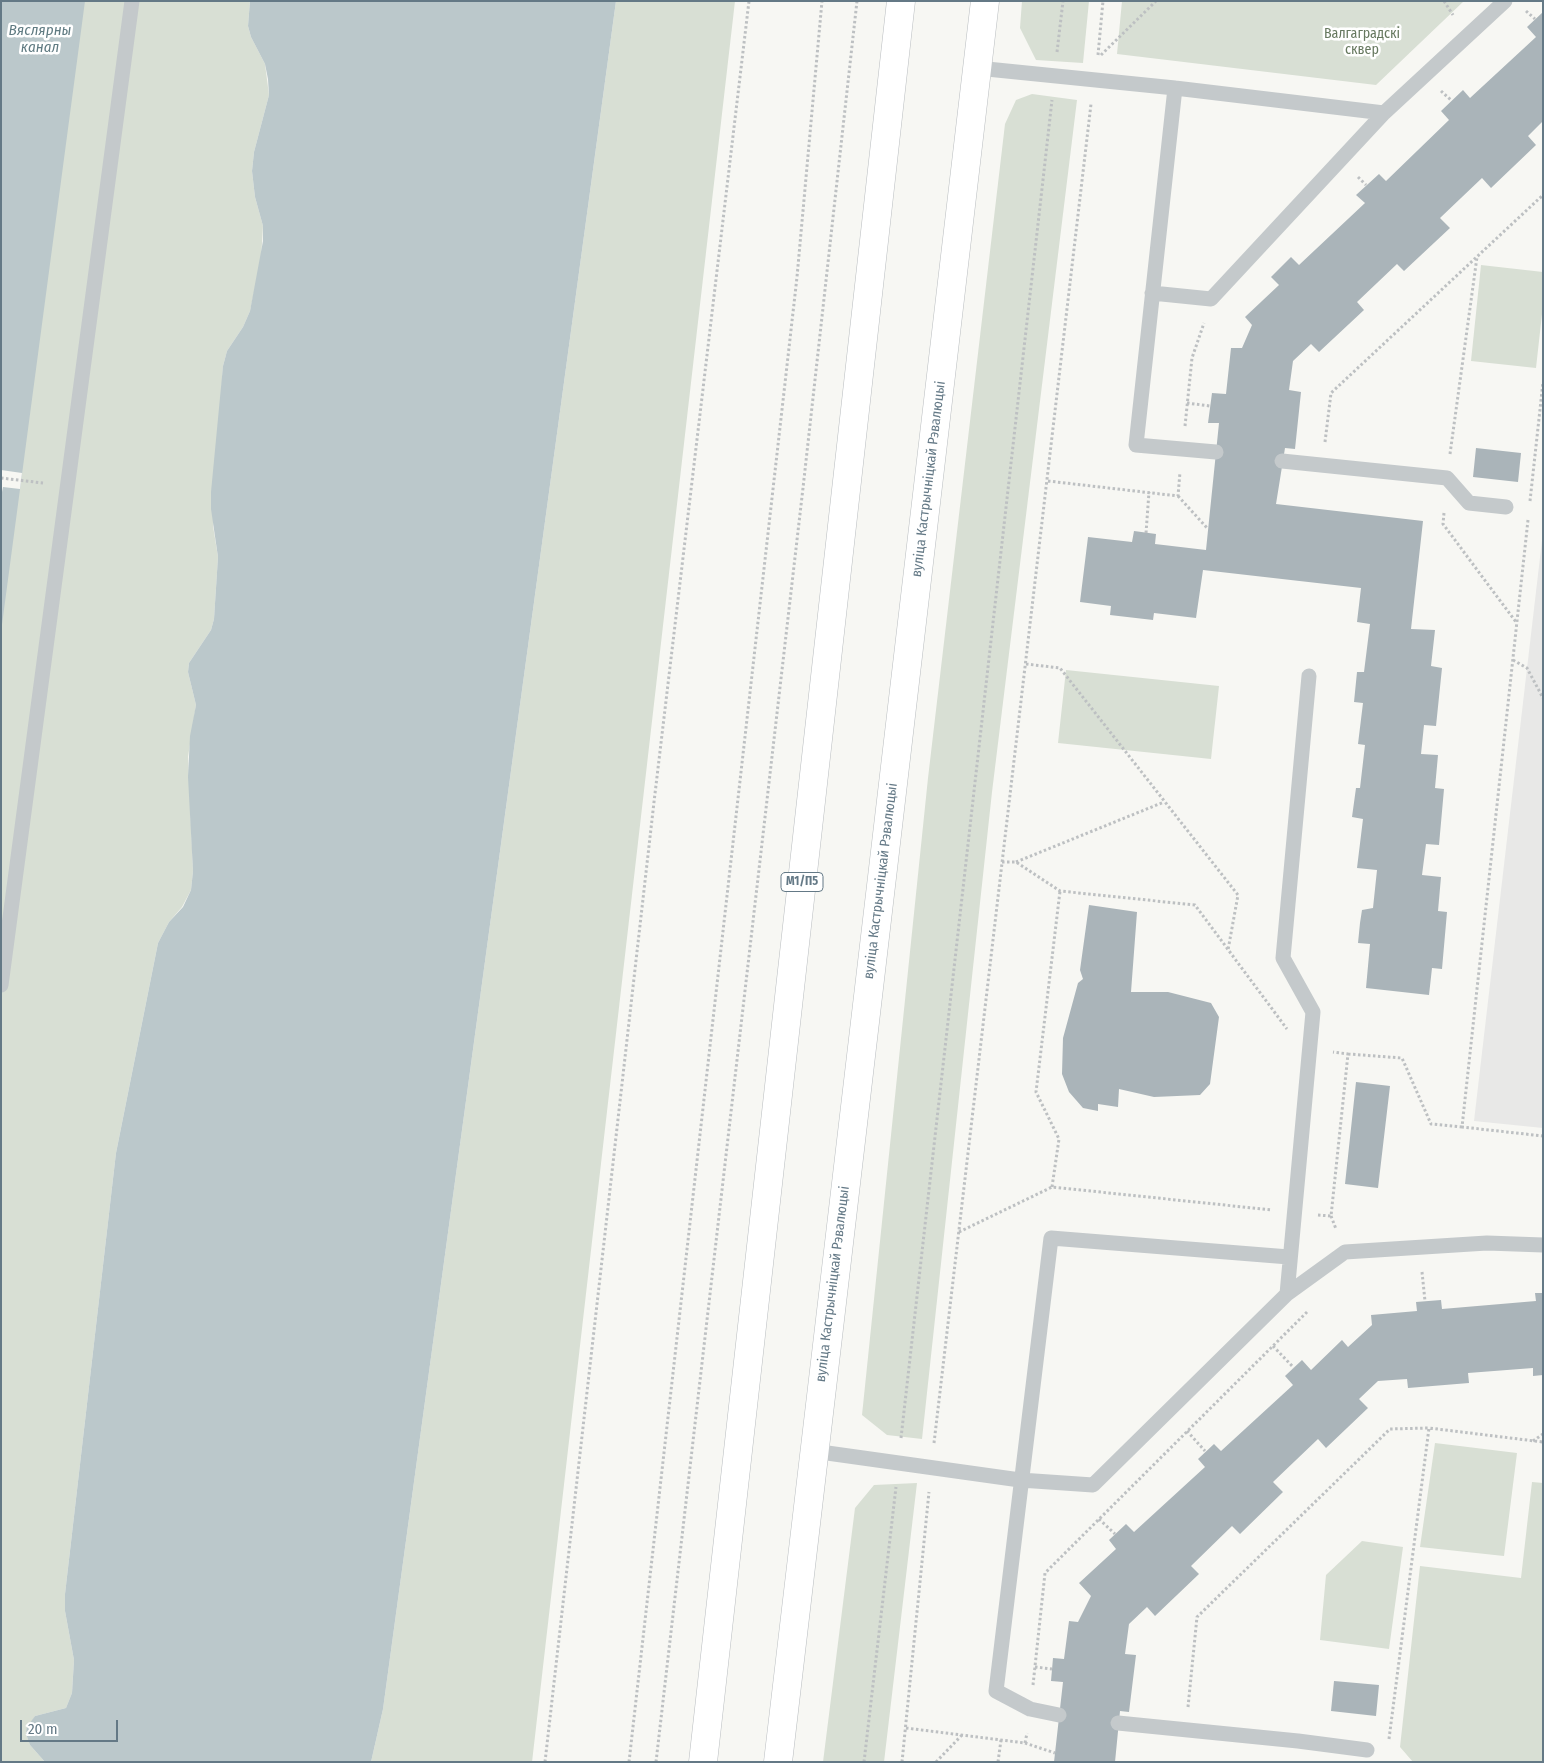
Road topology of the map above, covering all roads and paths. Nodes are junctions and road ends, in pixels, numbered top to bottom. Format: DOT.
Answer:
graph roads {
  1 [pos="132,1"];
  2 [pos="749,1"];
  3 [pos="822,1"];
  4 [pos="856,1"];
  5 [pos="900,1"];
  6 [pos="985,1"];
  7 [pos="1063,1"];
  8 [pos="1103,1"];
  9 [pos="1156,1"];
  10 [pos="1505,1"];
  11 [pos="1528,5"];
  12 [pos="1524,9"];
  13 [pos="1518,15"];
  14 [pos="1535,19"];
  15 [pos="977,68"];
  16 [pos="1054,76"];
  17 [pos="1094,79"];
  18 [pos="1448,84"];
  19 [pos="1175,88"];
  20 [pos="1441,91"];
  21 [pos="1434,97"];
  22 [pos="1452,101"];
  23 [pos="1384,113"];
  24 [pos="1355,175"];
  25 [pos="1366,185"];
  26 [pos="1543,195"];
  27 [pos="1477,257"];
  28 [pos="1152,293"];
  29 [pos="1209,318"];
  30 [pos="1543,382"];
  31 [pos="1187,403"];
  32 [pos="1210,406"];
  33 [pos="1182,449"];
  34 [pos="1216,452"];
  35 [pos="1282,461"];
  36 [pos="1322,465"];
  37 [pos="1,478"];
  38 [pos="1447,478"];
  39 [pos="25,481"];
  40 [pos="1048,481"];
  41 [pos="1149,492"];
  42 [pos="1178,496"];
  43 [pos="1506,507"];
  44 [pos="1529,507"];
  45 [pos="1528,516"];
  46 [pos="1208,529"];
  47 [pos="1146,533"];
  48 [pos="1517,622"];
  49 [pos="1513,660"];
  50 [pos="1026,664"];
  51 [pos="1309,676"];
  52 [pos="1543,698"];
  53 [pos="1164,802"];
  54 [pos="1002,862"];
  55 [pos="1016,862"];
  56 [pos="1060,891"];
  57 [pos="1228,950"];
  58 [pos="1,985"];
  59 [pos="1310,1049"];
  60 [pos="1348,1054"];
  61 [pos="1462,1127"];
  62 [pos="1543,1136"];
  63 [pos="1052,1187"];
  64 [pos="1293,1212"];
  65 [pos="959,1232"];
  66 [pos="1543,1245"];
  67 [pos="1290,1258"];
  68 [pos="1422,1269"];
  69 [pos="1287,1294"];
  70 [pos="1425,1301"];
  71 [pos="1313,1306"];
  72 [pos="1273,1346"];
  73 [pos="1294,1368"];
  74 [pos="1429,1428"];
  75 [pos="1188,1431"];
  76 [pos="1543,1434"];
  77 [pos="1532,1441"];
  78 [pos="1543,1442"];
  79 [pos="813,1451"];
  80 [pos="1205,1451"];
  81 [pos="899,1462"];
  82 [pos="932,1466"];
  83 [pos="1020,1480"];
  84 [pos="1100,1519"];
  85 [pos="1115,1534"];
  86 [pos="1035,1667"];
  87 [pos="1052,1669"];
  88 [pos="1030,1709"];
  89 [pos="1060,1715"];
  90 [pos="1118,1723"];
  91 [pos="906,1728"];
  92 [pos="1186,1729"];
  93 [pos="963,1735"];
  94 [pos="1001,1740"];
  95 [pos="1388,1742"];
  96 [pos="1025,1743"];
  97 [pos="1367,1750"];
  98 [pos="1055,1753"];
  99 [pos="545,1762"];
  100 [pos="629,1762"];
  101 [pos="656,1762"];
  102 [pos="703,1762"];
  103 [pos="778,1762"];
  104 [pos="864,1762"];
  105 [pos="902,1762"];
  106 [pos="936,1762"];
  107 [pos="998,1762"];
  1 -- 58 [label="lane"];
  2 -- 99 [label="path"];
  3 -- 100 [label="path"];
  4 -- 101 [label="path"];
  5 -- 102 [label="highway, М1/П5"];
  6 -- 15 [label="highway, вуліца Кастрычніцкай Рэвалюцыі"];
  7 -- 16 [label="path"];
  8 -- 9 [label="path"];
  10 -- 23 [label="lane"];
  11 -- 12 [label="path"];
  12 -- 13 [label="path"];
  12 -- 14 [label="path"];
  15 -- 16 [label="lane"];
  15 -- 79 [label="highway, вуліца Кастрычніцкай Рэвалюцыі"];
  16 -- 17 [label="lane"];
  16 -- 81 [label="path"];
  17 -- 19 [label="lane"];
  17 -- 40 [label="path"];
  18 -- 20 [label="path"];
  19 -- 23 [label="lane"];
  19 -- 28 [label="lane"];
  20 -- 21 [label="path"];
  20 -- 22 [label="path"];
  23 -- 28 [label="lane"];
  24 -- 25 [label="path"];
  26 -- 27 [label="path"];
  27 -- 36 [label="path"];
  27 -- 38 [label="path"];
  28 -- 33 [label="lane"];
  29 -- 31 [label="path"];
  30 -- 44 [label="path"];
  31 -- 32 [label="path"];
  31 -- 33 [label="path"];
  33 -- 34 [label="lane"];
  33 -- 42 [label="path"];
  35 -- 36 [label="lane"];
  36 -- 38 [label="lane"];
  37 -- 39 [label="path"];
  38 -- 43 [label="lane"];
  38 -- 48 [label="path"];
  40 -- 41 [label="path"];
  40 -- 50 [label="path"];
  41 -- 42 [label="path"];
  41 -- 47 [label="path"];
  42 -- 46 [label="path"];
  45 -- 48 [label="path"];
  48 -- 49 [label="path"];
  49 -- 52 [label="path"];
  49 -- 61 [label="path"];
  50 -- 53 [label="path"];
  50 -- 54 [label="path"];
  51 -- 59 [label="lane"];
  53 -- 55 [label="path"];
  53 -- 57 [label="path"];
  54 -- 55 [label="path"];
  54 -- 65 [label="path"];
  55 -- 56 [label="path"];
  56 -- 57 [label="path"];
  56 -- 63 [label="path"];
  57 -- 59 [label="path"];
  59 -- 60 [label="path"];
  59 -- 64 [label="lane"];
  60 -- 61 [label="path"];
  60 -- 64 [label="path"];
  61 -- 62 [label="path"];
  63 -- 64 [label="path"];
  63 -- 65 [label="path"];
  64 -- 67 [label="lane"];
  65 -- 82 [label="path"];
  66 -- 69 [label="lane"];
  67 -- 69 [label="lane"];
  67 -- 83 [label="lane"];
  68 -- 70 [label="path"];
  69 -- 83 [label="lane"];
  71 -- 72 [label="path"];
  72 -- 73 [label="path"];
  72 -- 75 [label="path"];
  74 -- 77 [label="path"];
  74 -- 92 [label="path"];
  74 -- 95 [label="path"];
  75 -- 80 [label="path"];
  75 -- 84 [label="path"];
  76 -- 77 [label="path"];
  77 -- 78 [label="path"];
  79 -- 81 [label="lane"];
  79 -- 103 [label="highway, вуліца Кастрычніцкай Рэвалюцыі"];
  81 -- 82 [label="lane"];
  81 -- 104 [label="path"];
  82 -- 83 [label="lane"];
  82 -- 91 [label="path"];
  83 -- 88 [label="lane"];
  84 -- 85 [label="path"];
  84 -- 86 [label="path"];
  86 -- 87 [label="path"];
  86 -- 88 [label="path"];
  88 -- 89 [label="lane"];
  88 -- 96 [label="path"];
  90 -- 92 [label="lane"];
  91 -- 93 [label="path"];
  91 -- 105 [label="path"];
  92 -- 97 [label="lane"];
  93 -- 94 [label="path"];
  93 -- 106 [label="path"];
  94 -- 96 [label="path"];
  94 -- 107 [label="path"];
  96 -- 98 [label="path"];
}
